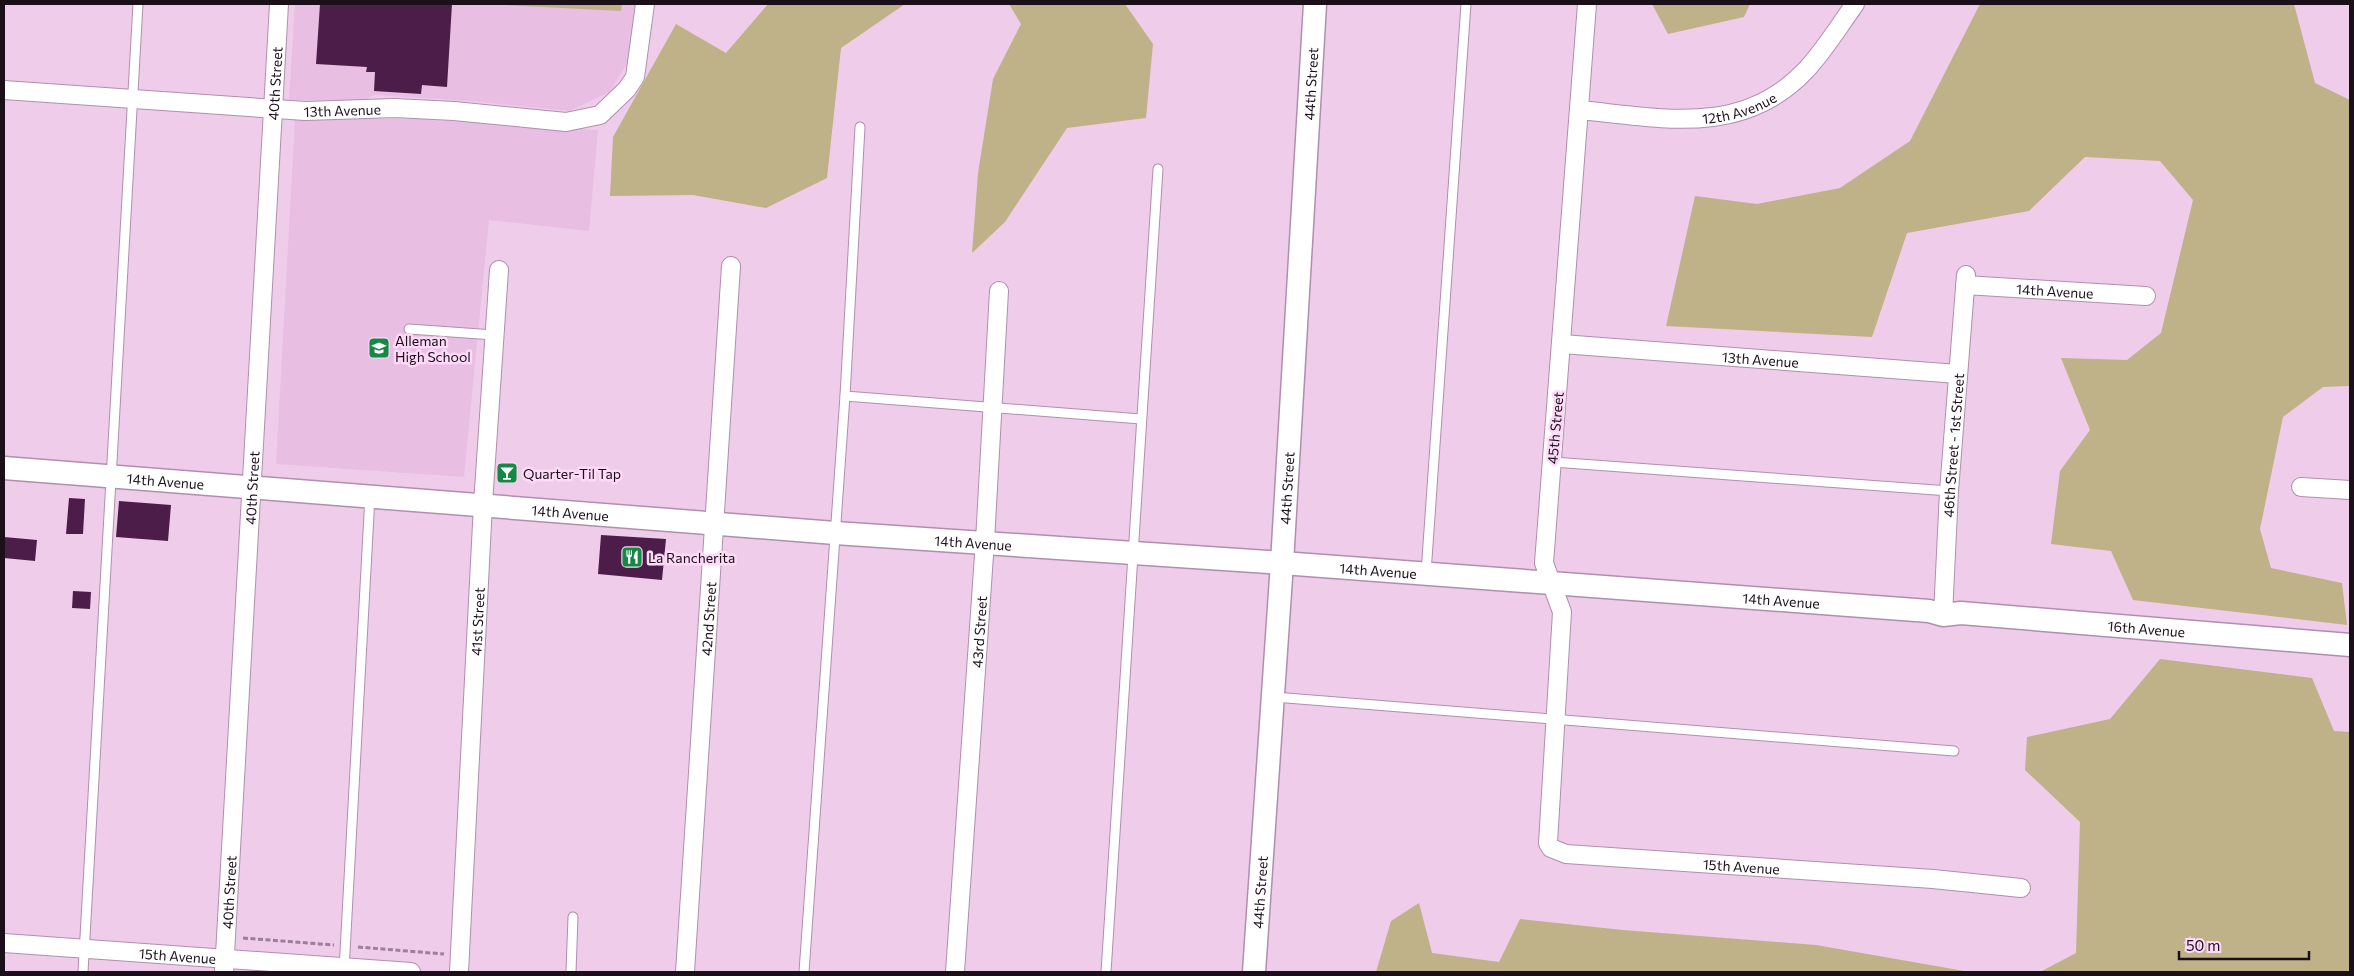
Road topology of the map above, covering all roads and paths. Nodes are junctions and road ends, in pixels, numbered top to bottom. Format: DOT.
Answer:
graph roads {
  1 [pos="138,4"];
  2 [pos="279,4"];
  3 [pos="645,4"];
  4 [pos="1315,4"];
  5 [pos="1466,4"];
  6 [pos="1587,4"];
  7 [pos="1855,4"];
  8 [pos="4,90"];
  9 [pos="134,99"];
  10 [pos="273,108"];
  11 [pos="1580,110"];
  12 [pos="860,128"];
  13 [pos="1158,169"];
  14 [pos="731,266"];
  15 [pos="499,270"];
  16 [pos="1965,280"];
  17 [pos="999,291"];
  18 [pos="2146,296"];
  19 [pos="409,329"];
  20 [pos="494,335"];
  21 [pos="1562,344"];
  22 [pos="1958,374"];
  23 [pos="845,396"];
  24 [pos="993,407"];
  25 [pos="1141,419"];
  26 [pos="1553,462"];
  27 [pos="4,468"];
  28 [pos="110,477"];
  29 [pos="2301,487"];
  30 [pos="252,488"];
  31 [pos="2350,490"];
  32 [pos="1949,491"];
  33 [pos="370,496"];
  34 [pos="483,504"];
  35 [pos="716,523"];
  36 [pos="835,533"];
  37 [pos="985,542"];
  38 [pos="1132,554"];
  39 [pos="1282,562"];
  40 [pos="1426,573"];
  41 [pos="1553,584"];
  42 [pos="1943,615"];
  43 [pos="2350,645"];
  44 [pos="1274,697"];
  45 [pos="1555,720"];
  46 [pos="1954,751"];
  47 [pos="1551,848"];
  48 [pos="2021,888"];
  49 [pos="573,917"];
  50 [pos="4,943"];
  51 [pos="84,949"];
  52 [pos="225,966"];
  53 [pos="344,970"];
  54 [pos="82,972"];
  55 [pos="410,972"];
  56 [pos="459,972"];
  57 [pos="571,972"];
  58 [pos="685,972"];
  59 [pos="804,972"];
  60 [pos="956,972"];
  61 [pos="1106,972"];
  62 [pos="1254,972"];
  1 -- 9 [label="lane"];
  2 -- 10 [label="street, 40th Street"];
  3 -- 10 [label="street, 13th Avenue"];
  4 -- 39 [label="street, 44th Street"];
  5 -- 40 [label="lane"];
  6 -- 11 [label="street, 45th Street"];
  7 -- 11 [label="street, 12th Avenue"];
  8 -- 9 [label="street, 13th Avenue"];
  9 -- 10 [label="street, 13th Avenue"];
  9 -- 28 [label="lane"];
  10 -- 30 [label="street, 40th Street"];
  11 -- 21 [label="street, 45th Street"];
  12 -- 23 [label="lane"];
  13 -- 25 [label="lane"];
  14 -- 35 [label="street, 42nd Street"];
  15 -- 20 [label="street, 41st Street"];
  16 -- 18 [label="street, 14th Avenue"];
  16 -- 22 [label="street, 46th Street - 1st Street"];
  17 -- 24 [label="street, 43rd Street"];
  19 -- 20 [label="lane"];
  20 -- 34 [label="street, 41st Street"];
  21 -- 22 [label="street, 13th Avenue"];
  21 -- 26 [label="street, 45th Street"];
  22 -- 32 [label="street, 46th Street - 1st Street"];
  23 -- 24 [label="lane"];
  23 -- 36 [label="lane"];
  24 -- 25 [label="lane"];
  24 -- 37 [label="street, 43rd Street"];
  25 -- 38 [label="lane"];
  26 -- 32 [label="lane"];
  26 -- 41 [label="street, 45th Street"];
  27 -- 28 [label="street, 14th Avenue"];
  28 -- 30 [label="street, 14th Avenue"];
  28 -- 51 [label="lane"];
  29 -- 31 [label="street"];
  30 -- 33 [label="street, 14th Avenue"];
  30 -- 52 [label="street, 40th Street"];
  32 -- 42 [label="street, 46th Street - 1st Street"];
  33 -- 34 [label="street, 14th Avenue"];
  33 -- 53 [label="lane"];
  34 -- 35 [label="street, 14th Avenue"];
  34 -- 56 [label="street, 41st Street"];
  35 -- 36 [label="street, 14th Avenue"];
  35 -- 58 [label="street, 42nd Street"];
  36 -- 37 [label="street, 14th Avenue"];
  36 -- 59 [label="lane"];
  37 -- 38 [label="street, 14th Avenue"];
  37 -- 60 [label="street, 43rd Street"];
  38 -- 39 [label="street, 14th Avenue"];
  38 -- 61 [label="lane"];
  39 -- 40 [label="street, 14th Avenue"];
  39 -- 44 [label="street, 44th Street"];
  40 -- 41 [label="street, 14th Avenue"];
  41 -- 42 [label="street, 14th Avenue"];
  41 -- 45 [label="street, 45th Street"];
  42 -- 43 [label="street, 16th Avenue"];
  44 -- 45 [label="lane"];
  44 -- 62 [label="street, 44th Street"];
  45 -- 46 [label="lane"];
  45 -- 47 [label="street, 45th Street"];
  47 -- 48 [label="street, 15th Avenue"];
  49 -- 57 [label="lane"];
  50 -- 51 [label="street, 15th Avenue"];
  51 -- 52 [label="street, 15th Avenue"];
  51 -- 54 [label="lane"];
  52 -- 53 [label="street, 15th Avenue"];
  53 -- 55 [label="street, 15th Avenue"];
}
